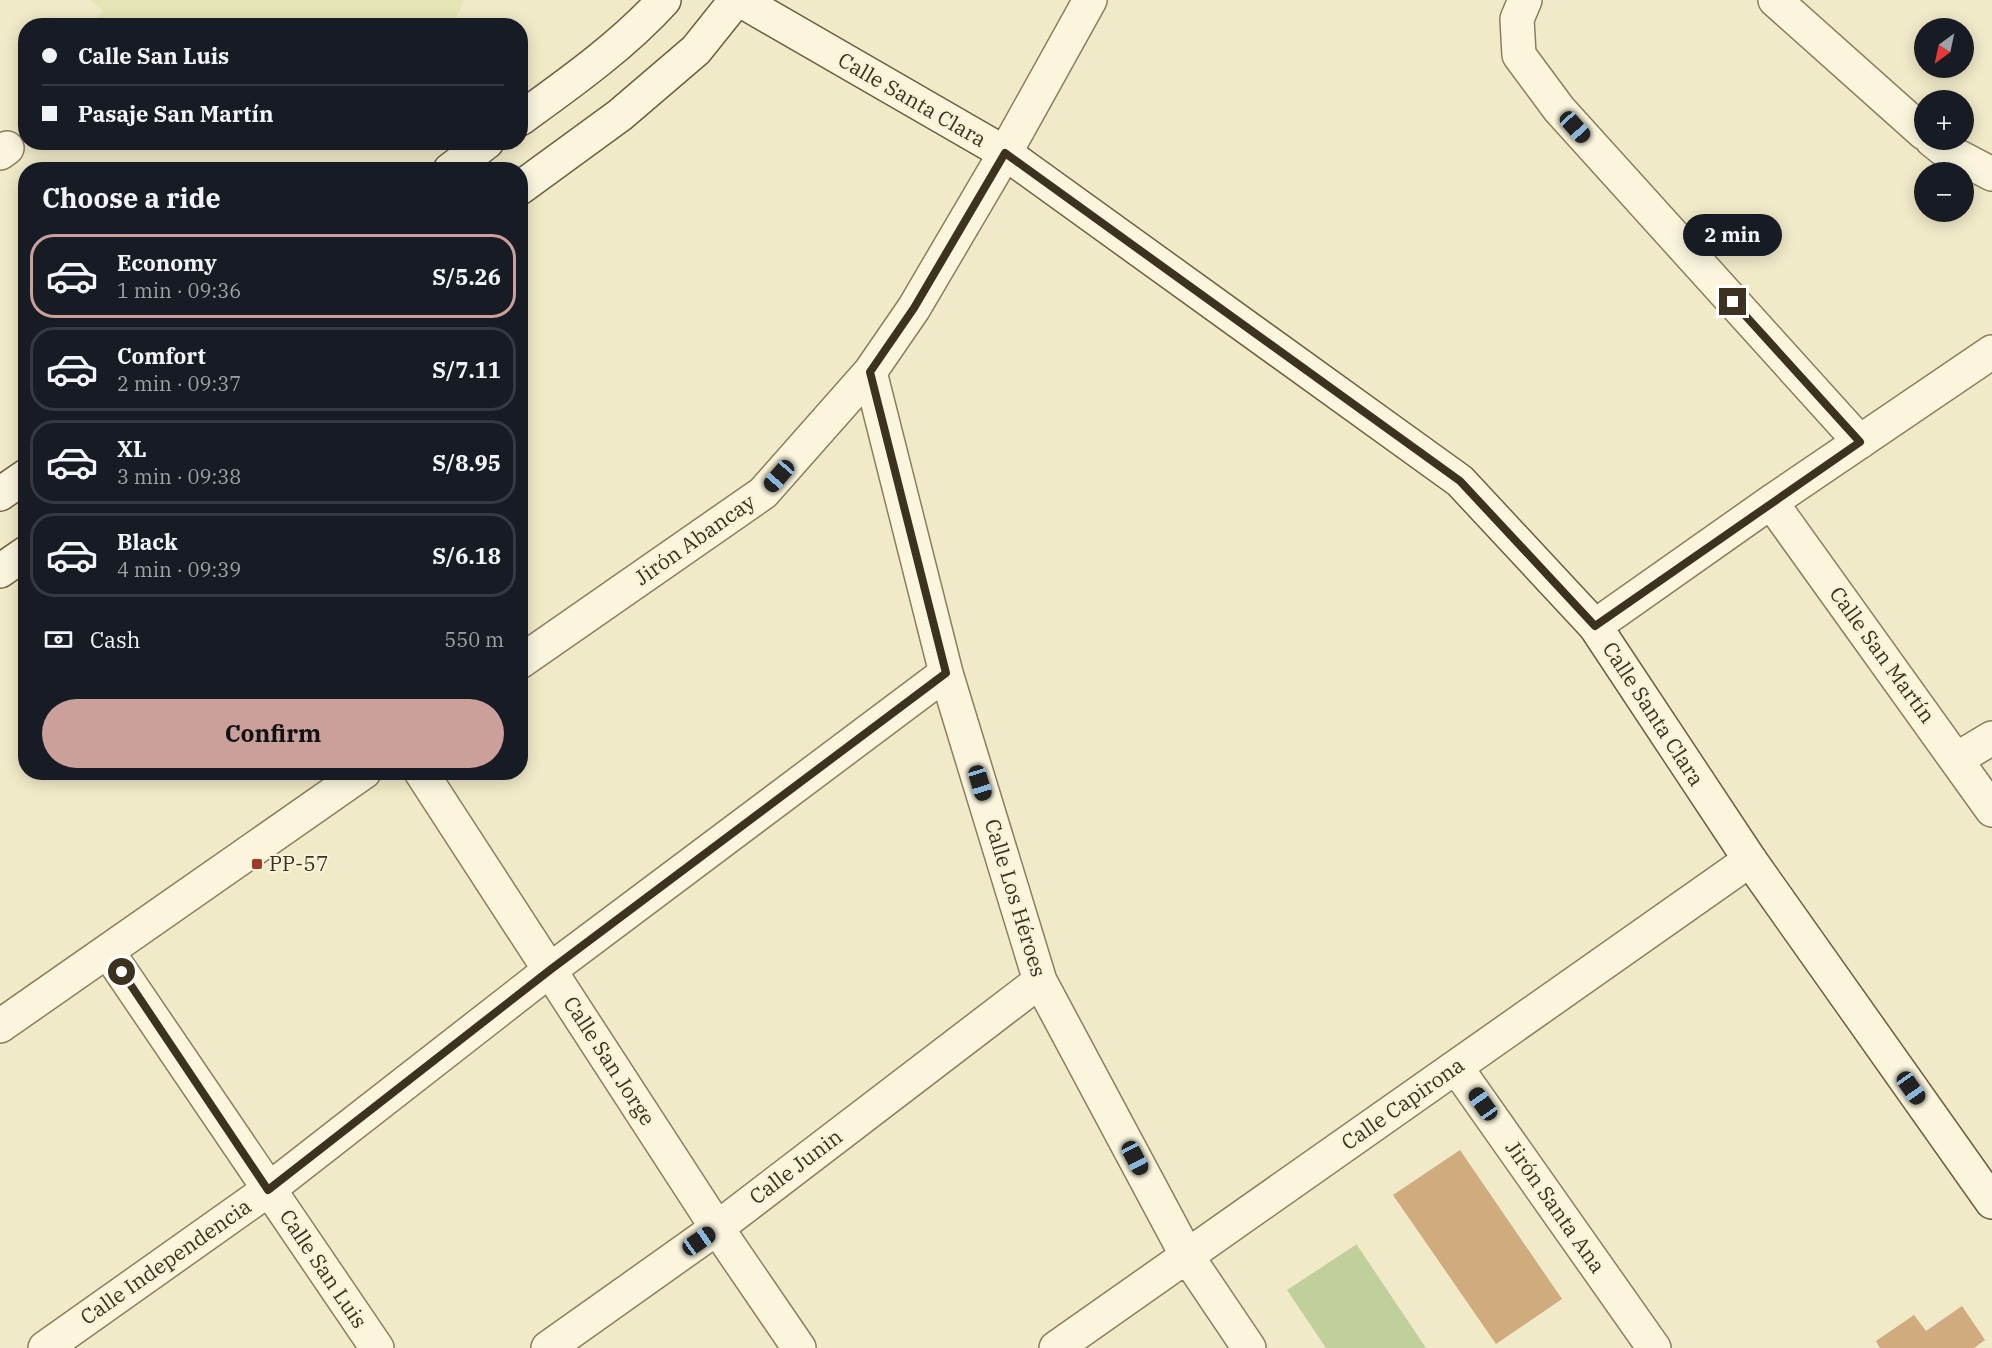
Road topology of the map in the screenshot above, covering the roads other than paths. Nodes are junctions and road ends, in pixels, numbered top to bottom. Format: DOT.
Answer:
graph roads {
  1 [pos="664,0"];
  2 [pos="738,0"];
  3 [pos="1090,0"];
  4 [pos="1525,0"];
  5 [pos="1775,0"];
  6 [pos="528,112"];
  7 [pos="1914,124"];
  8 [pos="476,150"];
  9 [pos="1946,150"];
  10 [pos="1005,153"];
  11 [pos="461,162"];
  12 [pos="1992,174"];
  13 [pos="528,182"];
  14 [pos="1992,352"];
  15 [pos="870,372"];
  16 [pos="1860,442"];
  17 [pos="18,482"];
  18 [pos="0,494"];
  19 [pos="1771,502"];
  20 [pos="18,559"];
  21 [pos="0,571"];
  22 [pos="1595,626"];
  23 [pos="528,656"];
  24 [pos="946,673"];
  25 [pos="1992,738"];
  26 [pos="1958,759"];
  27 [pos="353,780"];
  28 [pos="426,780"];
  29 [pos="1992,810"];
  30 [pos="1750,860"];
  31 [pos="108,952"];
  32 [pos="550,970"];
  33 [pos="1040,981"];
  34 [pos="0,1026"];
  35 [pos="1456,1067"];
  36 [pos="268,1190"];
  37 [pos="1992,1202"];
  38 [pos="717,1228"];
  39 [pos="1187,1256"];
  40 [pos="45,1348"];
  41 [pos="377,1348"];
  42 [pos="548,1348"];
  43 [pos="799,1348"];
  44 [pos="1056,1348"];
  45 [pos="1250,1348"];
  46 [pos="1654,1348"];
  1 -- 6 [label="street"];
  2 -- 10 [label="street, Calle Santa Clara"];
  2 -- 13 [label="street"];
  3 -- 10 [label="street, Jirón Abancay"];
  4 -- 16 [label="street"];
  5 -- 7 [label="street"];
  8 -- 11 [label="street"];
  9 -- 12 [label="street"];
  10 -- 15 [label="street, Jirón Abancay"];
  10 -- 22 [label="street, Calle Santa Clara"];
  14 -- 16 [label="street"];
  15 -- 23 [label="street, Jirón Abancay"];
  15 -- 24 [label="street, Calle Los Héroes"];
  16 -- 19 [label="street"];
  17 -- 18 [label="street"];
  19 -- 22 [label="street"];
  19 -- 26 [label="street, Calle San Martín"];
  20 -- 21 [label="street"];
  22 -- 30 [label="street, Calle Santa Clara"];
  24 -- 32 [label="street, Calle Independencia"];
  24 -- 33 [label="street, Calle Los Héroes"];
  25 -- 26 [label="street"];
  26 -- 29 [label="street, Calle San Martín"];
  27 -- 31 [label="street"];
  28 -- 32 [label="street, Calle San Jorge"];
  30 -- 35 [label="street, Calle Capirona"];
  30 -- 37 [label="street, Calle Santa Clara"];
  31 -- 34 [label="street"];
  31 -- 36 [label="street, Calle San Luis"];
  32 -- 36 [label="street, Calle Independencia"];
  32 -- 38 [label="street, Calle San Jorge"];
  33 -- 38 [label="street, Calle Junin"];
  33 -- 39 [label="street, Calle Los Héroes"];
  35 -- 39 [label="street, Calle Capirona"];
  35 -- 46 [label="street, Jirón Santa Ana"];
  36 -- 40 [label="street, Calle Independencia"];
  36 -- 41 [label="street, Calle San Luis"];
  38 -- 42 [label="street, Calle Junin"];
  38 -- 43 [label="street, Calle San Jorge"];
  39 -- 44 [label="street, Calle Capirona"];
  39 -- 45 [label="street, Calle Los Héroes"];
}
